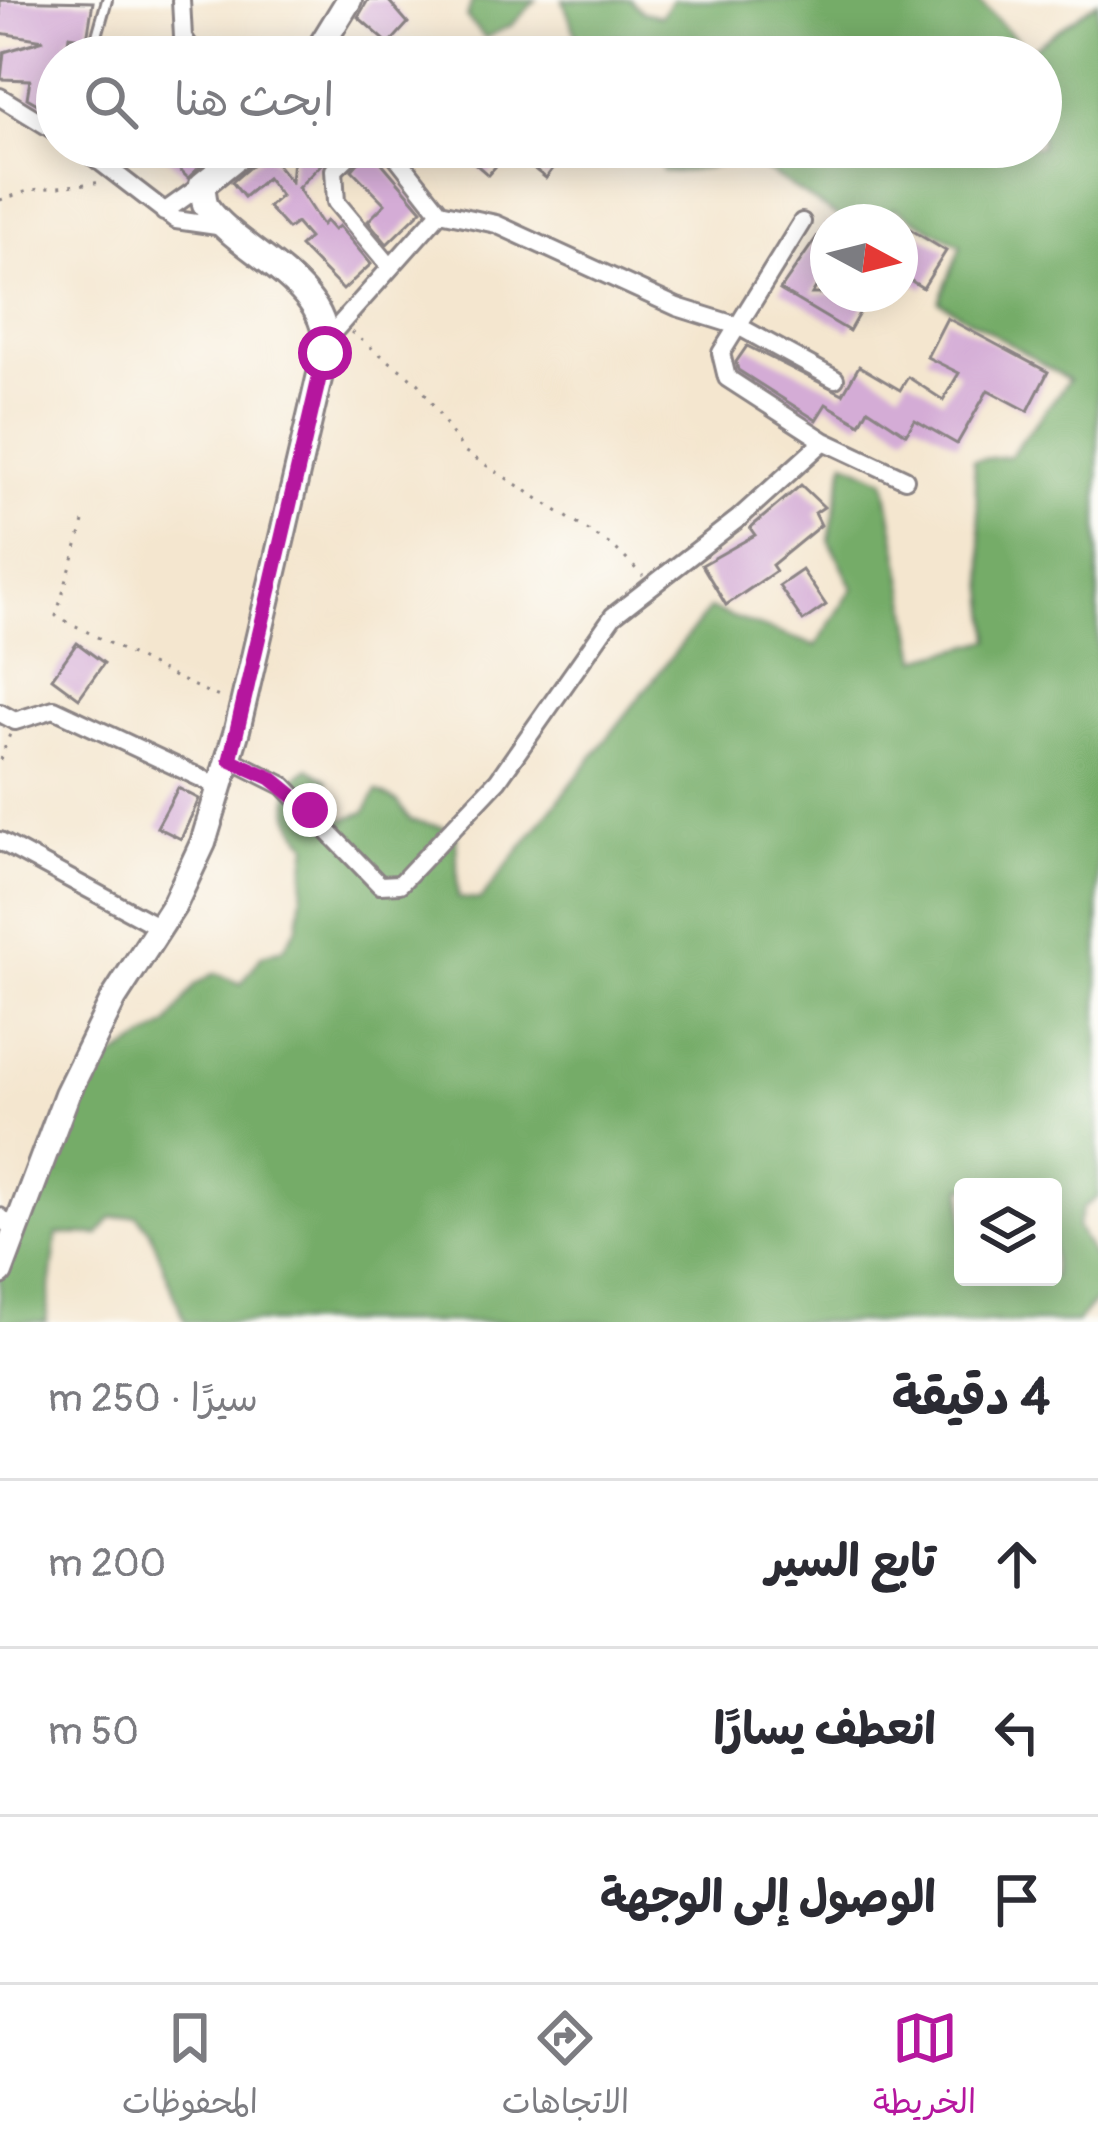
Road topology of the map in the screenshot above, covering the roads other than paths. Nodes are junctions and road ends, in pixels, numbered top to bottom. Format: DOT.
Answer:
graph roads {
  1 [pos="107,0"];
  2 [pos="181,0"];
  3 [pos="349,0"];
  4 [pos="330,32"];
  5 [pos="97,36"];
  6 [pos="183,36"];
  7 [pos="327,36"];
  8 [pos="332,36"];
  9 [pos="0,97"];
  10 [pos="36,117"];
  11 [pos="109,168"];
  12 [pos="223,168"];
  13 [pos="336,168"];
  14 [pos="405,168"];
  15 [pos="202,185"];
  16 [pos="164,212"];
  17 [pos="440,212"];
  18 [pos="802,222"];
  19 [pos="224,227"];
  20 [pos="388,265"];
  21 [pos="738,326"];
  22 [pos="333,331"];
  23 [pos="835,380"];
  24 [pos="824,441"];
  25 [pos="905,479"];
  26 [pos="8,717"];
  27 [pos="230,760"];
  28 [pos="222,788"];
  29 [pos="0,841"];
  30 [pos="159,927"];
  31 [pos="7,1223"];
  32 [pos="0,1272"];
  1 -- 5 [label="lane"];
  2 -- 6 [label="street"];
  3 -- 4 [label="street"];
  4 -- 7 [label="street"];
  4 -- 8 [label="street"];
  9 -- 10 [label="street"];
  11 -- 16 [label="street"];
  12 -- 15 [label="street"];
  13 -- 20 [label="street"];
  14 -- 17 [label="street"];
  15 -- 16 [label="street"];
  15 -- 19 [label="street"];
  16 -- 19 [label="street"];
  17 -- 20 [label="street"];
  17 -- 21 [label="street"];
  18 -- 21 [label="street"];
  19 -- 22 [label="street"];
  20 -- 22 [label="street"];
  21 -- 23 [label="street"];
  21 -- 24 [label="street"];
  22 -- 27 [label="street"];
  24 -- 25 [label="street"];
  24 -- 27 [label="street"];
  26 -- 28 [label="street"];
  27 -- 28 [label="street"];
  28 -- 30 [label="street"];
  29 -- 30 [label="street"];
  30 -- 31 [label="street"];
  31 -- 32 [label="street"];
}
